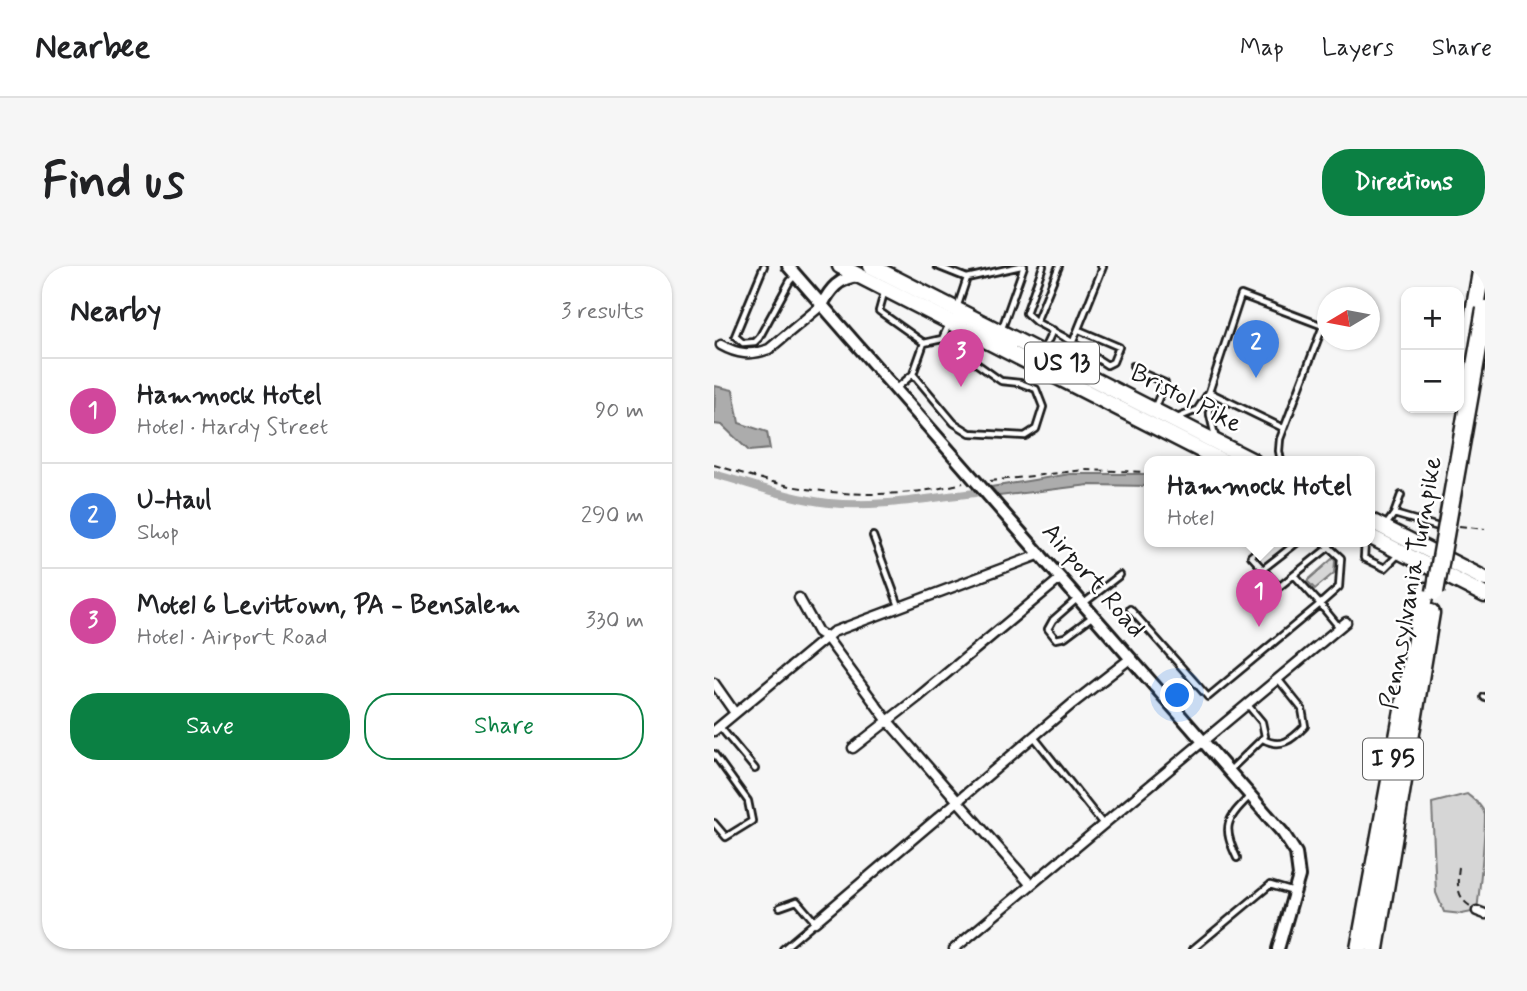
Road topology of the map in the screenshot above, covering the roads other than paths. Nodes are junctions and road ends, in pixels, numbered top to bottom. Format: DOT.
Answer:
graph roads {
  1 [pos="764,266"];
  2 [pos="840,266"];
  3 [pos="871,266"];
  4 [pos="937,266"];
  5 [pos="1022,266"];
  6 [pos="1043,266"];
  7 [pos="1059,266"];
  8 [pos="1101,266"];
  9 [pos="1482,266"];
  10 [pos="792,271"];
  11 [pos="859,276"];
  12 [pos="967,278"];
  13 [pos="886,289"];
  14 [pos="822,305"];
  15 [pos="1485,309"];
  16 [pos="953,316"];
  17 [pos="1036,322"];
  18 [pos="1053,330"];
  19 [pos="1079,330"];
  20 [pos="1000,332"];
  21 [pos="942,339"];
  22 [pos="923,343"];
  23 [pos="1072,344"];
  24 [pos="721,345"];
  25 [pos="1042,353"];
  26 [pos="1133,366"];
  27 [pos="1464,370"];
  28 [pos="914,374"];
  29 [pos="897,389"];
  30 [pos="1209,392"];
  31 [pos="1153,410"];
  32 [pos="1456,413"];
  33 [pos="1170,418"];
  34 [pos="1283,428"];
  35 [pos="1219,443"];
  36 [pos="1213,456"];
  37 [pos="1244,456"];
  38 [pos="1280,456"];
  39 [pos="1401,495"];
  40 [pos="1394,514"];
  41 [pos="1375,523"];
  42 [pos="1460,526"];
  43 [pos="1384,527"];
  44 [pos="873,536"];
  45 [pos="1375,539"];
  46 [pos="1262,547"];
  47 [pos="1291,547"];
  48 [pos="1327,547"];
  49 [pos="1333,547"];
  50 [pos="1365,547"];
  51 [pos="1401,552"];
  52 [pos="1041,554"];
  53 [pos="1263,569"];
  54 [pos="1120,575"];
  55 [pos="1294,575"];
  56 [pos="1061,578"];
  57 [pos="1485,579"];
  58 [pos="1430,592"];
  59 [pos="1485,595"];
  60 [pos="799,598"];
  61 [pos="1081,600"];
  62 [pos="1320,604"];
  63 [pos="899,607"];
  64 [pos="1130,609"];
  65 [pos="1093,615"];
  66 [pos="1343,625"];
  67 [pos="827,637"];
  68 [pos="1130,658"];
  69 [pos="1278,679"];
  70 [pos="714,683"];
  71 [pos="1247,704"];
  72 [pos="735,713"];
  73 [pos="887,720"];
  74 [pos="717,728"];
  75 [pos="1034,737"];
  76 [pos="1264,740"];
  77 [pos="1202,741"];
  78 [pos="853,748"];
  79 [pos="714,754"];
  80 [pos="755,769"];
  81 [pos="1228,771"];
  82 [pos="1250,797"];
  83 [pos="960,801"];
  84 [pos="714,823"];
  85 [pos="1103,824"];
  86 [pos="1237,858"];
  87 [pos="1031,885"];
  88 [pos="1294,892"];
  89 [pos="780,907"];
  90 [pos="815,922"];
  91 [pos="783,949"];
  92 [pos="954,949"];
  93 [pos="1193,949"];
  94 [pos="1278,949"];
  95 [pos="1359,949"];
  96 [pos="1375,949"];
  1 -- 10 [label="lane"];
  2 -- 11 [label="highway, Bristol Pike / US 13"];
  3 -- 16 [label="highway, Bristol Pike / US 13"];
  4 -- 12 [label="lane"];
  5 -- 12 [label="lane"];
  5 -- 20 [label="lane"];
  6 -- 17 [label="lane"];
  7 -- 17 [label="lane"];
  8 -- 19 [label="lane"];
  9 -- 27 [label="highway"];
  10 -- 14 [label="street, Airport Road"];
  11 -- 13 [label="highway, Bristol Pike / US 13"];
  11 -- 14 [label="street"];
  12 -- 16 [label="lane"];
  13 -- 16 [label="highway, Bristol Pike / US 13"];
  13 -- 22 [label="lane"];
  14 -- 24 [label="street"];
  14 -- 29 [label="street, Airport Road"];
  15 -- 58 [label="highway, Pennsylvania Turnpike / I 95, bridge"];
  16 -- 20 [label="highway, Bristol Pike / US 13"];
  16 -- 21 [label="lane"];
  16 -- 36 [label="highway, Bristol Pike / US 13"];
  17 -- 18 [label="lane"];
  18 -- 23 [label="lane"];
  18 -- 25 [label="lane"];
  19 -- 23 [label="lane"];
  19 -- 23 [label="lane"];
  20 -- 25 [label="highway, Bristol Pike / US 13"];
  21 -- 22 [label="lane"];
  21 -- 28 [label="lane"];
  22 -- 28 [label="lane"];
  25 -- 31 [label="highway, Bristol Pike / US 13"];
  26 -- 31 [label="lane"];
  28 -- 29 [label="lane"];
  29 -- 52 [label="street, Airport Road"];
  30 -- 33 [label="lane"];
  30 -- 34 [label="lane"];
  30 -- 34 [label="lane"];
  30 -- 35 [label="lane"];
  31 -- 33 [label="highway, Bristol Pike / US 13"];
  32 -- 58 [label="highway, Pennsylvania Turnpike / I 95"];
  33 -- 35 [label="highway, Bristol Pike / US 13"];
  34 -- 38 [label="lane"];
  35 -- 37 [label="highway, Bristol Pike / US 13"];
  39 -- 40 [label="lane"];
  40 -- 42 [label="lane"];
  40 -- 43 [label="lane"];
  41 -- 43 [label="highway"];
  43 -- 57 [label="highway"];
  44 -- 63 [label="lane"];
  45 -- 51 [label="highway"];
  46 -- 53 [label="lane"];
  47 -- 53 [label="lane"];
  48 -- 55 [label="lane"];
  49 -- 62 [label="lane"];
  50 -- 51 [label="lane"];
  51 -- 59 [label="highway"];
  52 -- 56 [label="street, Airport Road"];
  52 -- 63 [label="street"];
  53 -- 55 [label="lane"];
  54 -- 61 [label="lane"];
  55 -- 62 [label="lane"];
  56 -- 61 [label="street, Airport Road"];
  56 -- 73 [label="street"];
  58 -- 95 [label="highway, Pennsylvania Turnpike / I 95"];
  58 -- 96 [label="highway, Pennsylvania Turnpike / I 95"];
  60 -- 67 [label="street"];
  61 -- 65 [label="street, Airport Road"];
  61 -- 65 [label="lane"];
  62 -- 64 [label="lane"];
  62 -- 66 [label="lane"];
  63 -- 67 [label="street"];
  65 -- 68 [label="street, Airport Road"];
  66 -- 69 [label="street"];
  67 -- 72 [label="street"];
  67 -- 73 [label="street"];
  68 -- 75 [label="street"];
  68 -- 77 [label="street, Airport Road"];
  69 -- 71 [label="street"];
  69 -- 76 [label="lane"];
  70 -- 72 [label="street"];
  71 -- 76 [label="lane"];
  71 -- 77 [label="street"];
  72 -- 74 [label="street"];
  73 -- 78 [label="street"];
  73 -- 83 [label="street"];
  74 -- 80 [label="lane"];
  75 -- 83 [label="street"];
  75 -- 85 [label="lane"];
  76 -- 81 [label="lane"];
  77 -- 81 [label="street, Airport Road"];
  77 -- 85 [label="street"];
  79 -- 84 [label="lane"];
  81 -- 82 [label="street, Airport Road"];
  82 -- 86 [label="lane"];
  82 -- 88 [label="street, Airport Road"];
  83 -- 87 [label="street"];
  83 -- 90 [label="street"];
  85 -- 87 [label="street"];
  87 -- 92 [label="street"];
  88 -- 93 [label="lane"];
  88 -- 94 [label="street, Airport Road"];
  89 -- 90 [label="lane"];
  90 -- 91 [label="lane"];
}
